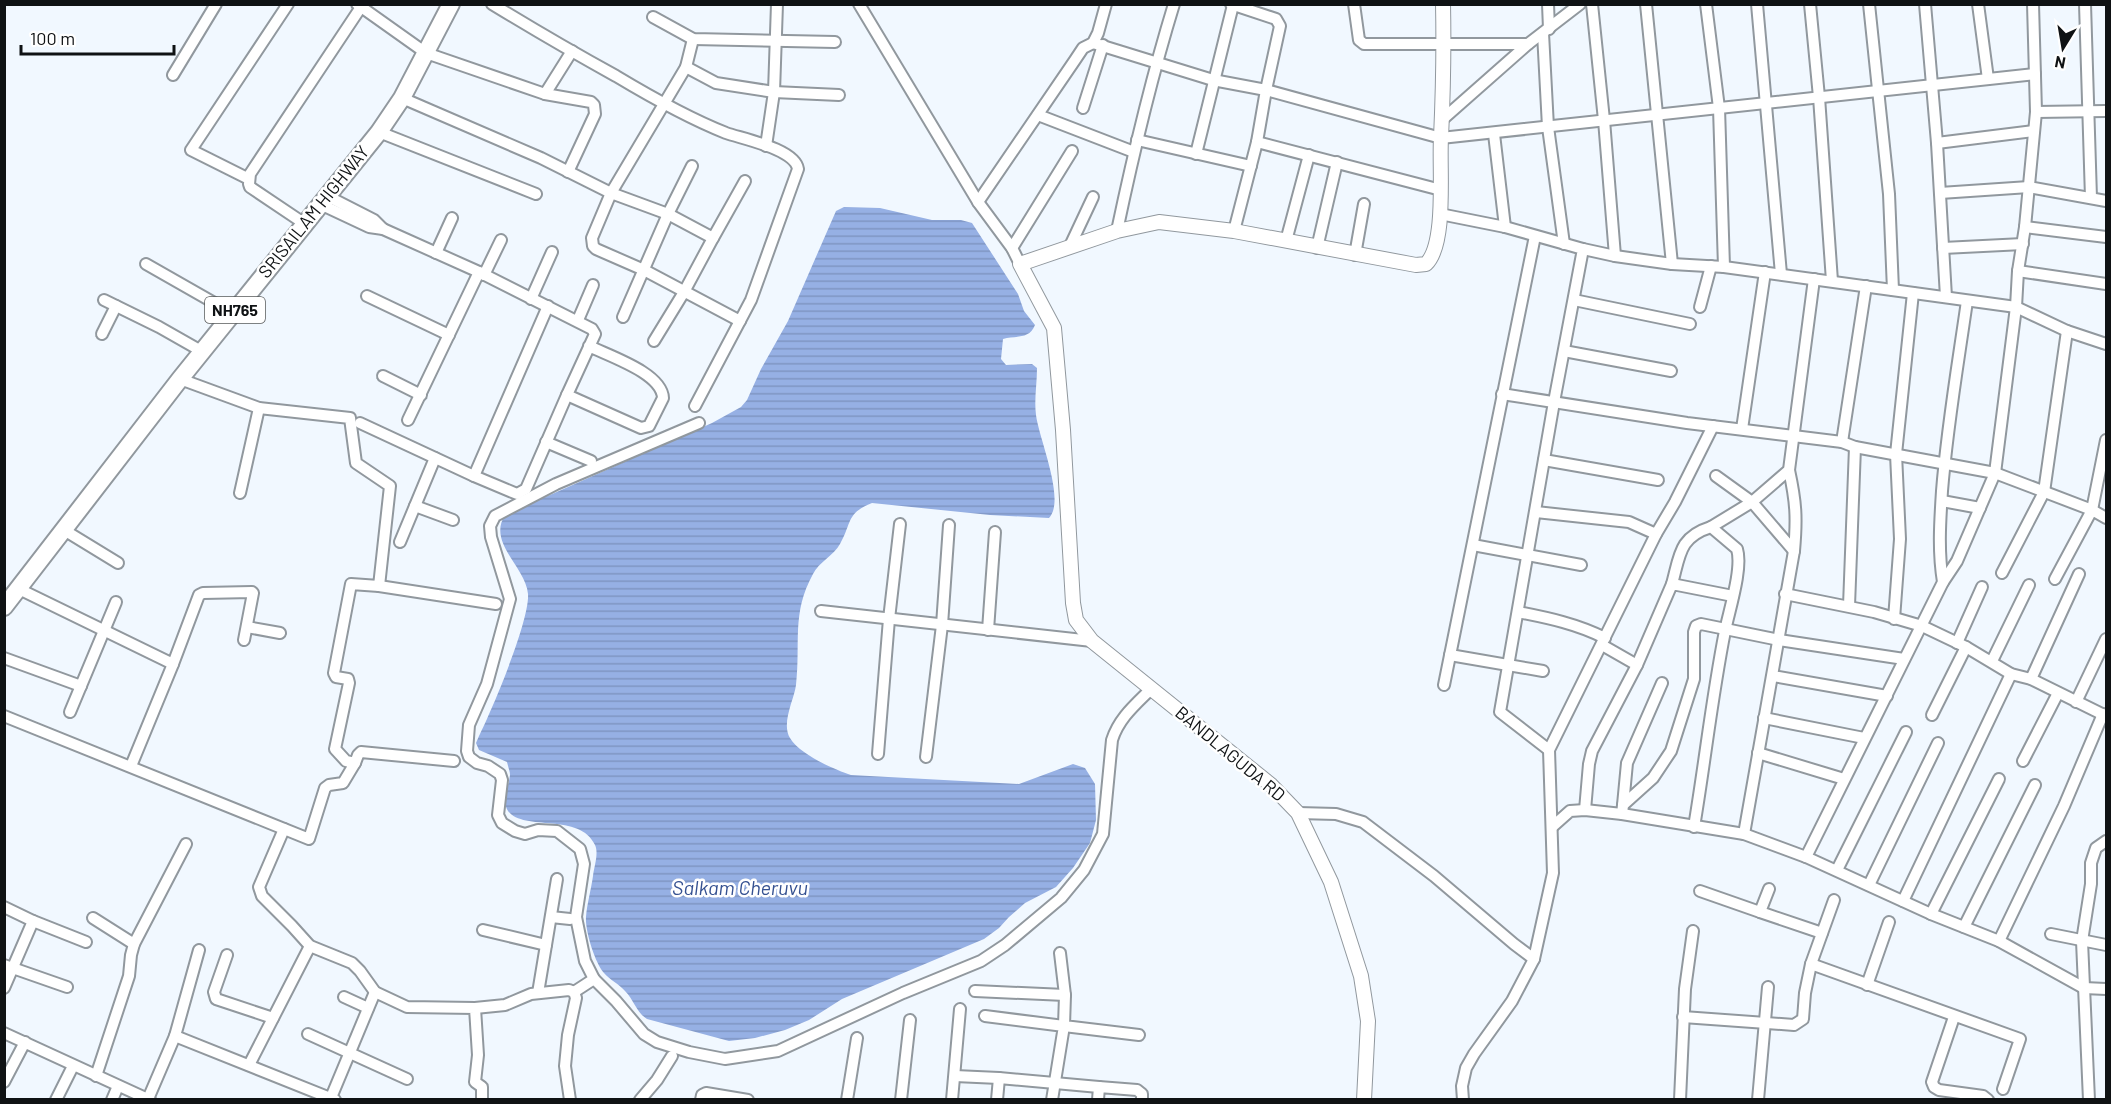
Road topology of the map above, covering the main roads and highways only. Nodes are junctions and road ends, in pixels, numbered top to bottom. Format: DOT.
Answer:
graph roads {
  1 [pos="451,4"];
  2 [pos="4,607"];
  1 -- 2 [label="highway, SRISAILAM HIGHWAY / NH765"];
}
